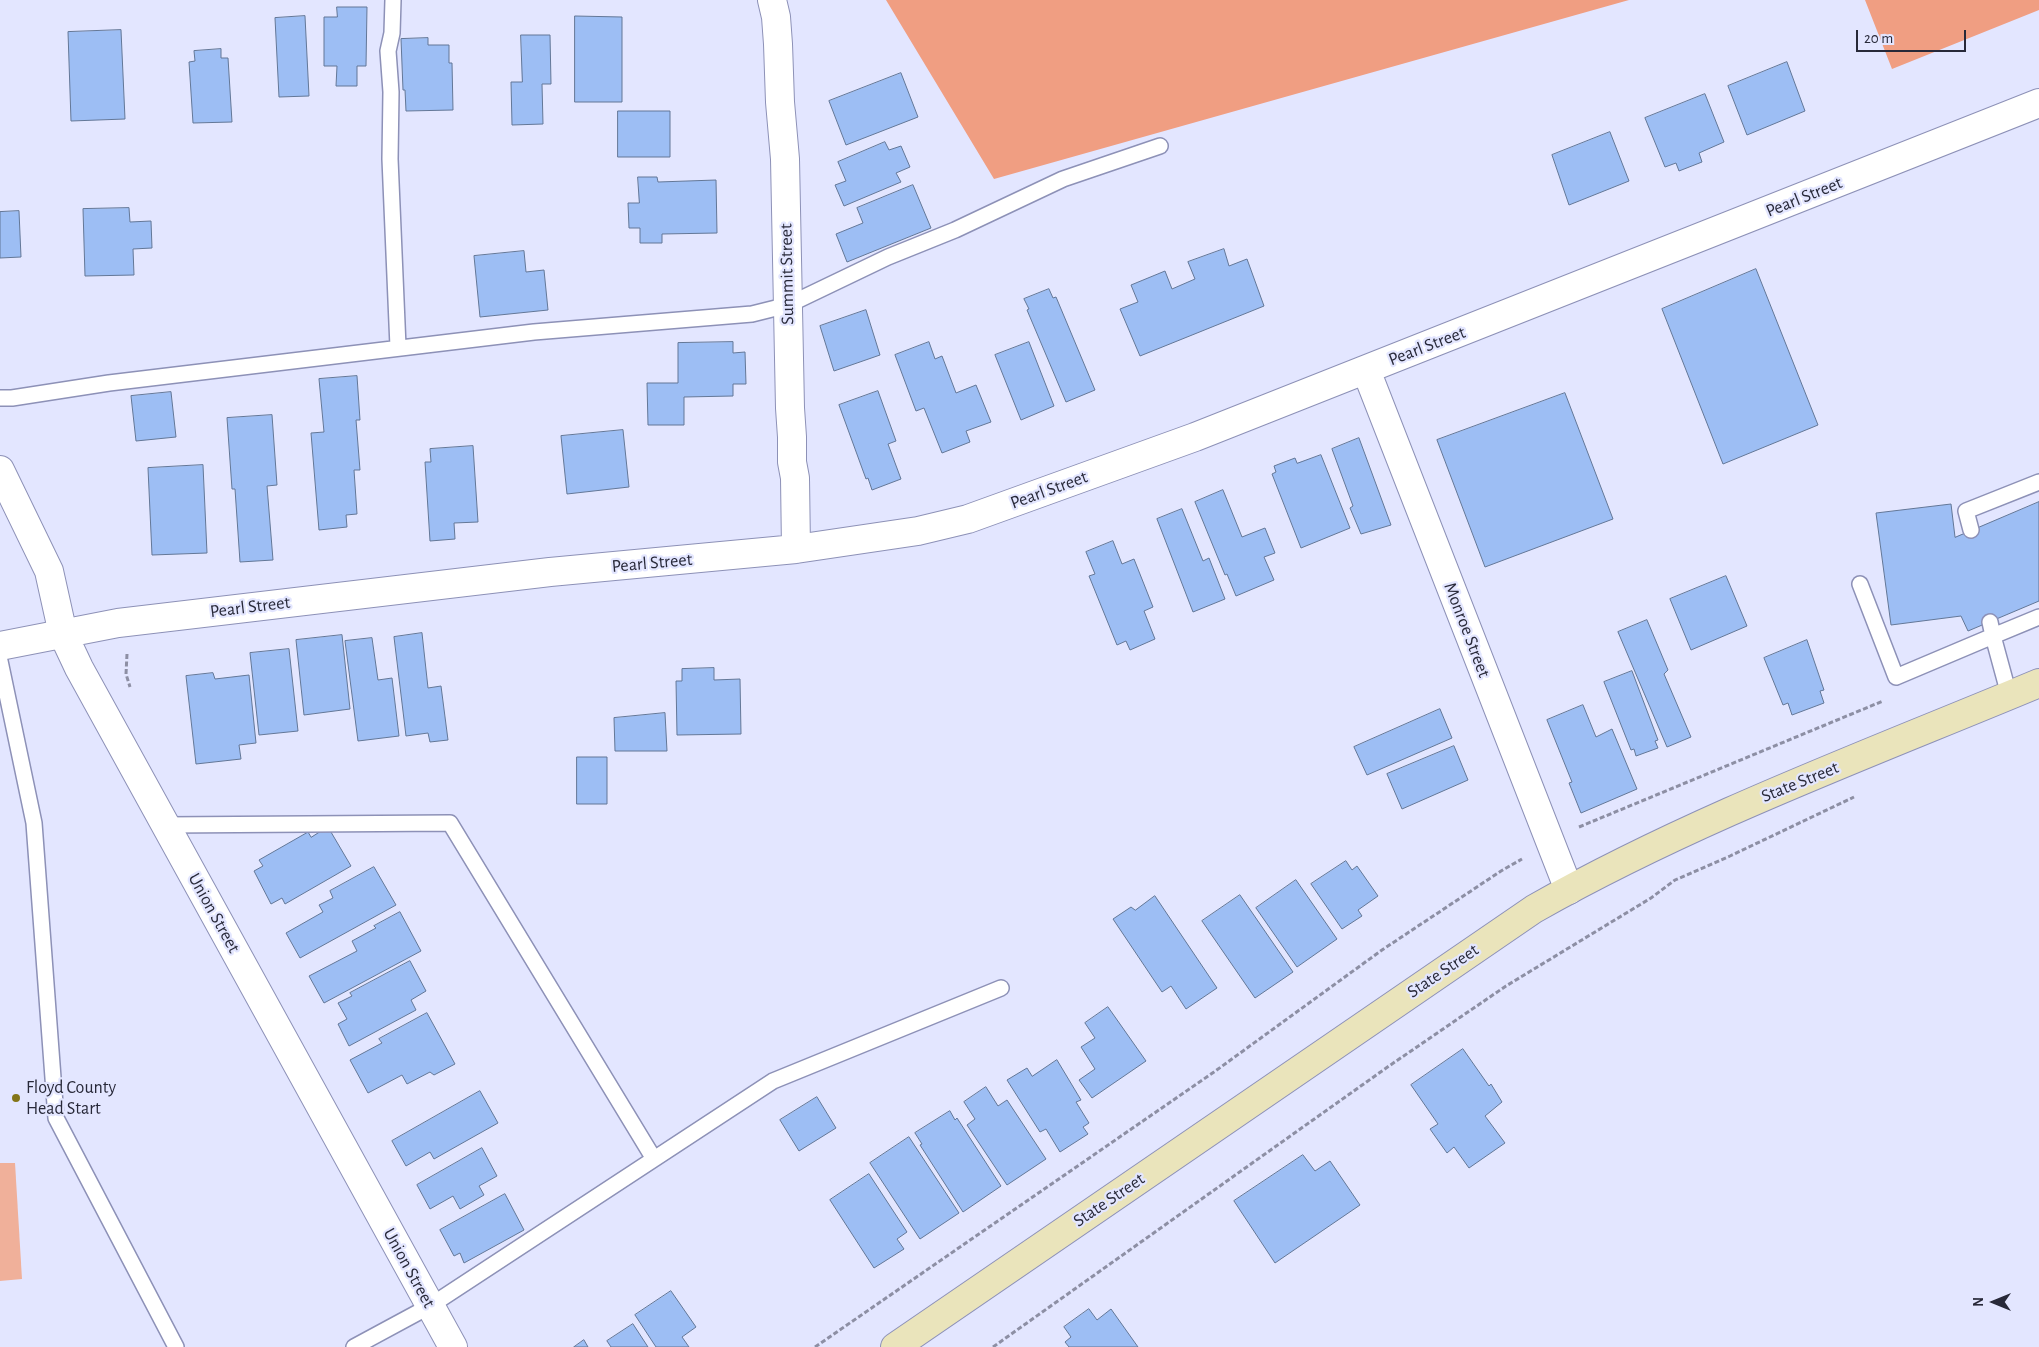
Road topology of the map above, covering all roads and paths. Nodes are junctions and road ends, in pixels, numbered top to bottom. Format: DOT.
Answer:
graph roads {
  1 [pos="393,0"];
  2 [pos="772,0"];
  3 [pos="2039,103"];
  4 [pos="1160,146"];
  5 [pos="788,305"];
  6 [pos="398,347"];
  7 [pos="1366,370"];
  8 [pos="0,398"];
  9 [pos="0,470"];
  10 [pos="2039,482"];
  11 [pos="1971,530"];
  12 [pos="796,549"];
  13 [pos="1860,584"];
  14 [pos="2039,618"];
  15 [pos="1992,629"];
  16 [pos="63,634"];
  17 [pos="0,646"];
  18 [pos="0,661"];
  19 [pos="2039,683"];
  20 [pos="2009,696"];
  21 [pos="1856,796"];
  22 [pos="166,825"];
  23 [pos="1569,890"];
  24 [pos="1001,988"];
  25 [pos="654,1159"];
  26 [pos="430,1306"];
  27 [pos="176,1347"];
  28 [pos="354,1347"];
  29 [pos="453,1347"];
  30 [pos="895,1347"];
  31 [pos="993,1347"];
  1 -- 6 [label="lane"];
  2 -- 5 [label="street, Summit Street"];
  3 -- 7 [label="street, Pearl Street"];
  4 -- 5 [label="lane"];
  5 -- 6 [label="lane"];
  5 -- 12 [label="street, Summit Street"];
  6 -- 8 [label="lane"];
  7 -- 12 [label="street, Pearl Street"];
  7 -- 23 [label="street, Monroe Street"];
  9 -- 16 [label="street, Union Street"];
  10 -- 11 [label="lane"];
  12 -- 16 [label="street, Pearl Street"];
  13 -- 15 [label="lane"];
  14 -- 15 [label="lane"];
  15 -- 20 [label="lane"];
  16 -- 17 [label="street, Pearl Street"];
  16 -- 22 [label="street, Union Street"];
  18 -- 27 [label="lane"];
  19 -- 20 [label="main road, State Street"];
  20 -- 23 [label="main road, State Street"];
  21 -- 31 [label="path"];
  22 -- 25 [label="lane"];
  22 -- 26 [label="street, Union Street"];
  23 -- 30 [label="main road, State Street"];
  24 -- 25 [label="lane"];
  25 -- 26 [label="lane"];
  26 -- 28 [label="lane"];
  26 -- 29 [label="street, Union Street"];
}
